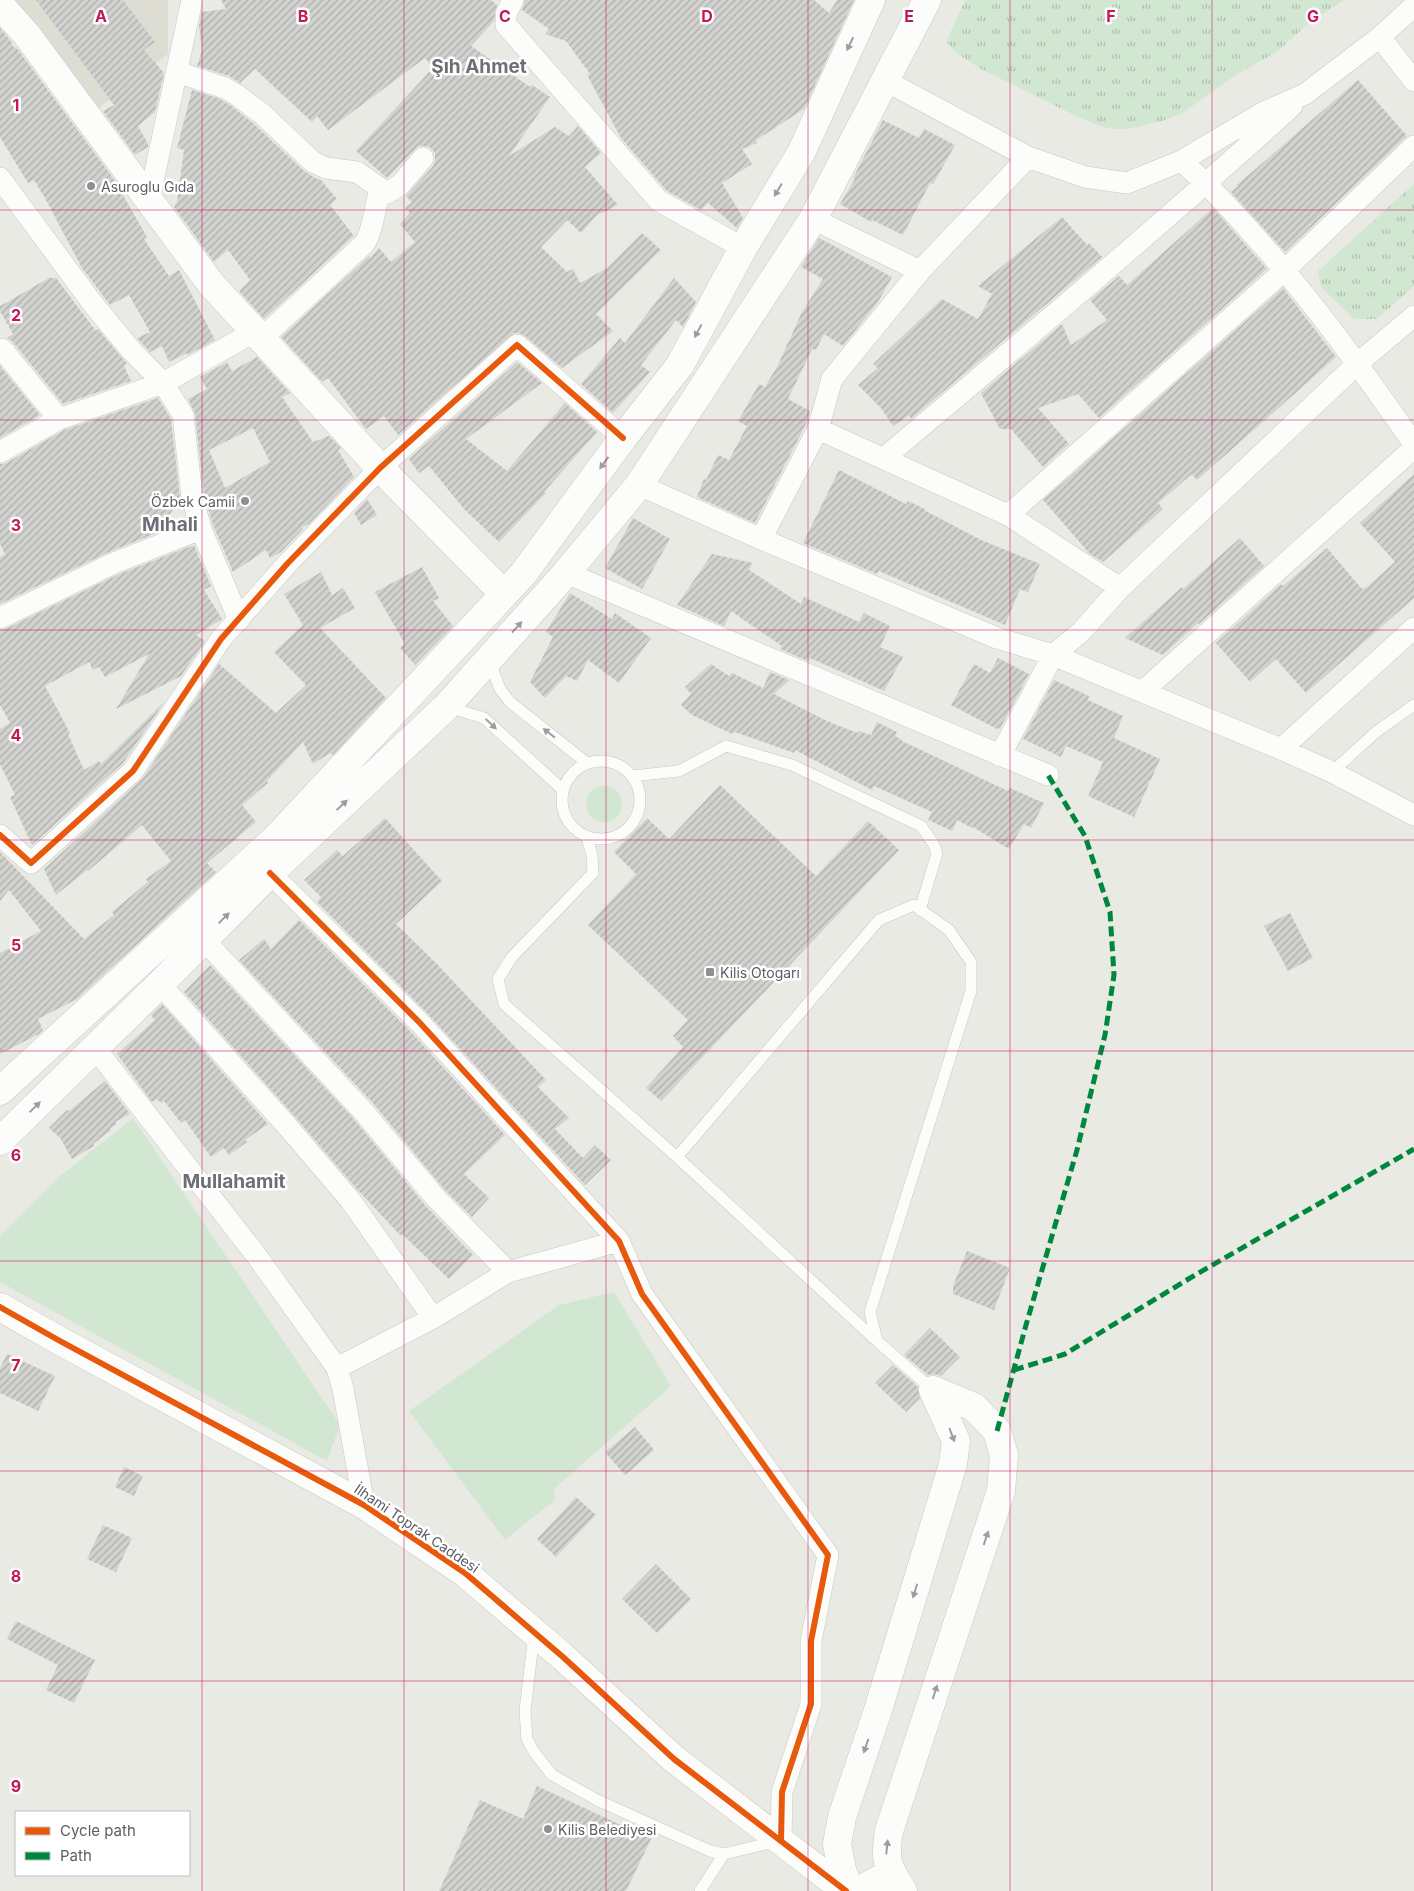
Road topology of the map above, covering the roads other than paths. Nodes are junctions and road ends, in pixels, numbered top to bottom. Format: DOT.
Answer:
graph roads {
  1 [pos="192,0"];
  2 [pos="513,0"];
  3 [pos="871,0"];
  4 [pos="927,0"];
  5 [pos="0,5"];
  6 [pos="1414,6"];
  7 [pos="1380,37"];
  8 [pos="177,72"];
  9 [pos="884,80"];
  10 [pos="1414,81"];
  11 [pos="1305,94"];
  12 [pos="1414,146"];
  13 [pos="1028,157"];
  14 [pos="423,158"];
  15 [pos="1182,161"];
  16 [pos="0,178"];
  17 [pos="1207,183"];
  18 [pos="380,191"];
  19 [pos="149,200"];
  20 [pos="813,219"];
  21 [pos="743,248"];
  22 [pos="1285,270"];
  23 [pos="920,271"];
  24 [pos="1414,316"];
  25 [pos="259,335"];
  26 [pos="0,351"];
  27 [pos="1357,364"];
  28 [pos="164,382"];
  29 [pos="59,419"];
  30 [pos="818,429"];
  31 [pos="623,438"];
  32 [pos="1414,446"];
  33 [pos="0,452"];
  34 [pos="884,458"];
  35 [pos="380,468"];
  36 [pos="639,484"];
  37 [pos="1008,515"];
  38 [pos="201,529"];
  39 [pos="761,539"];
  40 [pos="566,573"];
  41 [pos="1120,588"];
  42 [pos="504,594"];
  43 [pos="0,618"];
  44 [pos="239,620"];
  45 [pos="1414,628"];
  46 [pos="1052,655"];
  47 [pos="489,659"];
  48 [pos="1142,692"];
  49 [pos="1414,705"];
  50 [pos="446,707"];
  51 [pos="1281,749"];
  52 [pos="1000,756"];
  53 [pos="587,763"];
  54 [pos="1332,772"];
  55 [pos="1048,775"];
  56 [pos="632,776"];
  57 [pos="563,790"];
  58 [pos="1414,815"];
  59 [pos="0,835"];
  60 [pos="587,837"];
  61 [pos="270,873"];
  62 [pos="920,910"];
  63 [pos="203,939"];
  64 [pos="160,984"];
  65 [pos="95,1048"];
  66 [pos="0,1091"];
  67 [pos="0,1141"];
  68 [pos="677,1157"];
  69 [pos="619,1241"];
  70 [pos="508,1272"];
  71 [pos="0,1307"];
  72 [pos="433,1318"];
  73 [pos="877,1341"];
  74 [pos="337,1368"];
  75 [pos="933,1390"];
  76 [pos="364,1505"];
  77 [pos="534,1633"];
  78 [pos="781,1841"];
  79 [pos="724,1854"];
  80 [pos="897,1882"];
  81 [pos="700,1891"];
  82 [pos="848,1891"];
  83 [pos="858,1891"];
  1 -- 8 [label="street"];
  2 -- 21 [label="street"];
  3 -- 21 [label="street, one-way"];
  4 -- 9 [label="street"];
  5 -- 19 [label="street"];
  6 -- 7 [label="street"];
  7 -- 10 [label="street"];
  7 -- 11 [label="street"];
  8 -- 18 [label="street"];
  8 -- 19 [label="street"];
  9 -- 13 [label="street"];
  9 -- 20 [label="street"];
  11 -- 15 [label="street"];
  11 -- 17 [label="street"];
  12 -- 22 [label="street"];
  13 -- 15 [label="street"];
  13 -- 23 [label="street"];
  14 -- 18 [label="street"];
  15 -- 17 [label="street"];
  16 -- 28 [label="street"];
  17 -- 22 [label="street"];
  17 -- 34 [label="street"];
  18 -- 25 [label="street"];
  19 -- 25 [label="street"];
  20 -- 23 [label="street"];
  20 -- 36 [label="street"];
  21 -- 31 [label="street, one-way"];
  22 -- 27 [label="street"];
  22 -- 37 [label="street"];
  23 -- 30 [label="street"];
  24 -- 27 [label="street"];
  25 -- 28 [label="street"];
  25 -- 35 [label="street"];
  26 -- 29 [label="street"];
  27 -- 32 [label="street"];
  27 -- 41 [label="street"];
  28 -- 29 [label="street"];
  28 -- 38 [label="street"];
  29 -- 33 [label="street"];
  30 -- 34 [label="street"];
  30 -- 39 [label="street"];
  31 -- 35 [label="street"];
  31 -- 42 [label="street, one-way"];
  32 -- 48 [label="street"];
  34 -- 37 [label="street"];
  35 -- 42 [label="street"];
  35 -- 44 [label="street"];
  36 -- 39 [label="street"];
  36 -- 40 [label="street"];
  37 -- 41 [label="street"];
  38 -- 43 [label="street"];
  38 -- 44 [label="street"];
  39 -- 46 [label="street"];
  47 -- 40 [label="street, one-way"];
  40 -- 52 [label="street"];
  41 -- 46 [label="street"];
  42 -- 66 [label="street"];
  44 -- 59 [label="street"];
  45 -- 51 [label="street"];
  46 -- 48 [label="street"];
  46 -- 52 [label="street"];
  47 -- 50 [label="street"];
  53 -- 47 [label="lane, one-way"];
  48 -- 51 [label="street"];
  49 -- 54 [label="lane"];
  50 -- 57 [label="lane, one-way"];
  61 -- 50 [label="street, one-way"];
  51 -- 54 [label="street"];
  52 -- 55 [label="street"];
  53 -- 56 [label="lane"];
  53 -- 57 [label="lane"];
  54 -- 58 [label="street"];
  56 -- 60 [label="lane"];
  56 -- 62 [label="lane"];
  57 -- 60 [label="lane"];
  60 -- 68 [label="lane"];
  63 -- 61 [label="street, one-way"];
  61 -- 69 [label="street"];
  62 -- 68 [label="lane"];
  62 -- 73 [label="lane"];
  63 -- 64 [label="street"];
  63 -- 70 [label="street"];
  64 -- 65 [label="street"];
  64 -- 72 [label="street"];
  67 -- 65 [label="street, one-way"];
  65 -- 74 [label="street"];
  68 -- 73 [label="lane"];
  69 -- 70 [label="street"];
  69 -- 78 [label="street"];
  70 -- 72 [label="street"];
  71 -- 76 [label="street, İlhami Toprak Caddesi"];
  72 -- 74 [label="street"];
  73 -- 75 [label="lane"];
  74 -- 76 [label="street"];
  80 -- 75 [label="street, one-way"];
  75 -- 82 [label="street, one-way"];
  76 -- 77 [label="street, İlhami Toprak Caddesi"];
  77 -- 78 [label="street, İlhami Toprak Caddesi"];
  77 -- 79 [label="lane"];
  78 -- 79 [label="lane"];
  78 -- 82 [label="street, İlhami Toprak Caddesi"];
  79 -- 81 [label="lane"];
  80 -- 83 [label="street"];
}
